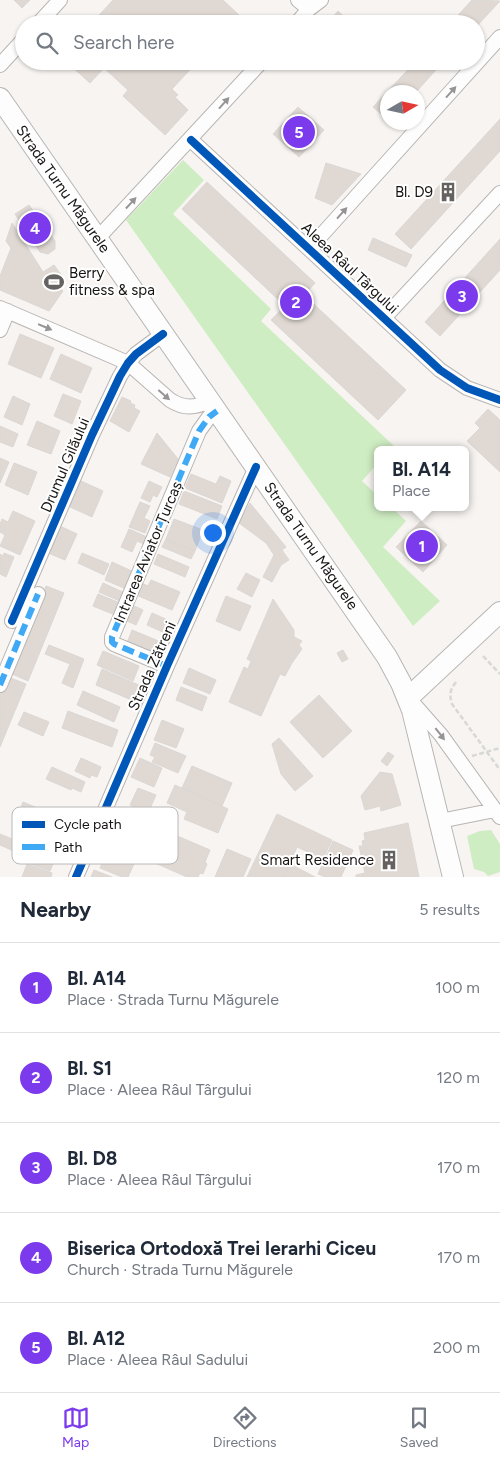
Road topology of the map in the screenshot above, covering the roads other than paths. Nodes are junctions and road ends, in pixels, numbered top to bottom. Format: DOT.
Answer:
graph roads {
  1 [pos="60,0"];
  2 [pos="321,0"];
  3 [pos="303,5"];
  4 [pos="46,15"];
  5 [pos="500,37"];
  6 [pos="15,49"];
  7 [pos="485,54"];
  8 [pos="0,65"];
  9 [pos="254,70"];
  10 [pos="470,70"];
  11 [pos="0,98"];
  12 [pos="191,140"];
  13 [pos="500,193"];
  14 [pos="98,239"];
  15 [pos="310,249"];
  16 [pos="4,309"];
  17 [pos="384,318"];
  18 [pos="0,330"];
  19 [pos="164,334"];
  20 [pos="128,363"];
  21 [pos="500,400"];
  22 [pos="214,406"];
  23 [pos="256,467"];
  24 [pos="38,594"];
  25 [pos="500,612"];
  26 [pos="12,621"];
  27 [pos="167,666"];
  28 [pos="0,685"];
  29 [pos="408,698"];
  30 [pos="106,807"];
  31 [pos="497,814"];
  32 [pos="440,821"];
  33 [pos="82,864"];
  34 [pos="76,877"];
  35 [pos="453,877"];
  1 -- 4 [label="street"];
  2 -- 3 [label="street"];
  7 -- 5 [label="street, one-way"];
  6 -- 8 [label="street"];
  12 -- 9 [label="street, one-way"];
  15 -- 10 [label="street, one-way"];
  11 -- 14 [label="main road, Strada Turnu Măgurele"];
  14 -- 12 [label="street, one-way"];
  12 -- 15 [label="street, Aleea Râul Târgului"];
  13 -- 17 [label="street, Aleea Râul Târgului"];
  14 -- 19 [label="main road, Strada Turnu Măgurele"];
  15 -- 17 [label="street, Aleea Râul Târgului"];
  16 -- 18 [label="street"];
  16 -- 20 [label="street, one-way"];
  17 -- 21 [label="street, Aleea Râul Târgului"];
  19 -- 20 [label="street, Drumul Gilăului"];
  19 -- 22 [label="main road, Strada Turnu Măgurele"];
  20 -- 22 [label="street, one-way"];
  20 -- 26 [label="street, Drumul Gilăului"];
  22 -- 23 [label="main road, Strada Turnu Măgurele"];
  22 -- 27 [label="street, Intrarea Aviator Țurcaș"];
  23 -- 27 [label="street, Strada Zătreni"];
  23 -- 29 [label="main road, Strada Turnu Măgurele"];
  24 -- 28 [label="street"];
  25 -- 29 [label="main road"];
  27 -- 30 [label="street, Strada Zătreni"];
  29 -- 31 [label="street, one-way"];
  29 -- 32 [label="main road, Strada Turnu Măgurele"];
  31 -- 32 [label="street"];
  32 -- 35 [label="main road, Strada Turnu Măgurele"];
  33 -- 34 [label="street, Strada Zătreni"];
}
